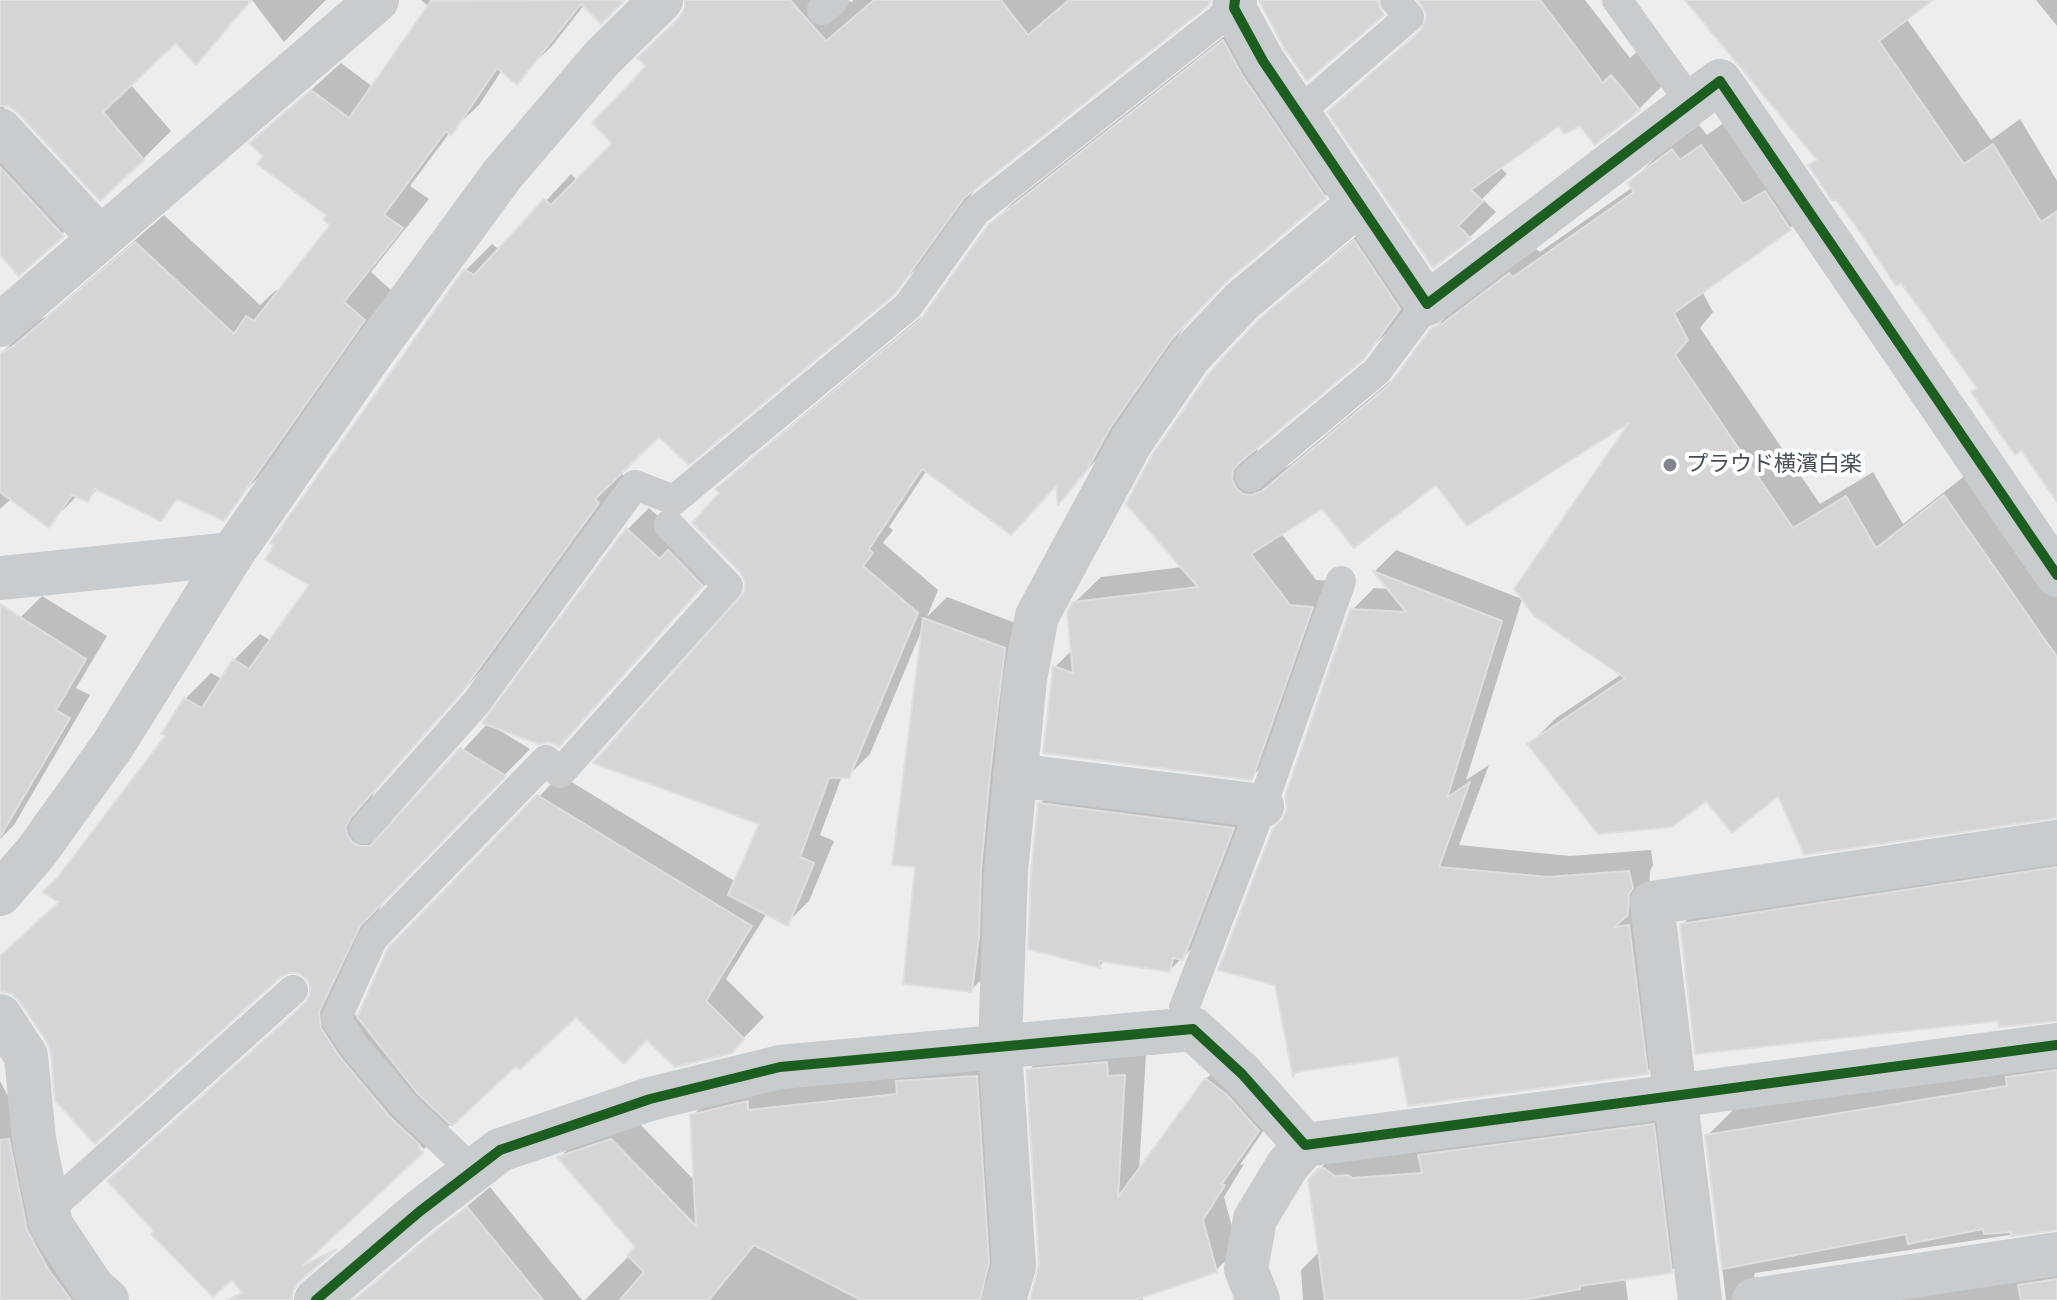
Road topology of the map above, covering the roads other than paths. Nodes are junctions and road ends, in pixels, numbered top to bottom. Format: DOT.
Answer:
graph roads {
  1 [pos="377,0"];
  2 [pos="661,0"];
  3 [pos="1395,0"];
  4 [pos="1617,0"];
  5 [pos="1234,4"];
  6 [pos="1691,103"];
  7 [pos="1298,113"];
  8 [pos="0,130"];
  9 [pos="1359,203"];
  10 [pos="100,238"];
  11 [pos="1427,304"];
  12 [pos="0,325"];
  13 [pos="1250,477"];
  14 [pos="669,525"];
  15 [pos="232,554"];
  16 [pos="2057,575"];
  17 [pos="0,578"];
  18 [pos="1341,581"];
  19 [pos="1015,775"];
  20 [pos="1262,806"];
  21 [pos="364,829"];
  22 [pos="2057,842"];
  23 [pos="0,894"];
  24 [pos="293,990"];
  25 [pos="0,1016"];
  26 [pos="1182,1030"];
  27 [pos="2057,1045"];
  28 [pos="1000,1047"];
  29 [pos="1675,1096"];
  30 [pos="1305,1145"];
  31 [pos="473,1171"];
  32 [pos="48,1210"];
  33 [pos="2057,1254"];
  34 [pos="107,1300"];
  35 [pos="316,1300"];
  36 [pos="1004,1300"];
  37 [pos="1258,1300"];
  38 [pos="1700,1300"];
  39 [pos="1754,1300"];
  1 -- 10 [label="street"];
  2 -- 15 [label="street"];
  3 -- 7 [label="lane"];
  4 -- 6 [label="lane"];
  5 -- 7 [label="street"];
  5 -- 21 [label="lane"];
  6 -- 11 [label="street"];
  6 -- 16 [label="street"];
  7 -- 9 [label="street"];
  8 -- 10 [label="street"];
  9 -- 11 [label="street"];
  9 -- 19 [label="street"];
  10 -- 12 [label="street"];
  11 -- 13 [label="lane"];
  14 -- 31 [label="lane"];
  15 -- 17 [label="street"];
  15 -- 23 [label="street"];
  18 -- 20 [label="lane"];
  19 -- 20 [label="street"];
  19 -- 28 [label="street"];
  20 -- 26 [label="lane"];
  22 -- 29 [label="street"];
  24 -- 32 [label="lane"];
  25 -- 32 [label="street"];
  26 -- 28 [label="street"];
  26 -- 30 [label="street"];
  27 -- 29 [label="street"];
  28 -- 31 [label="street"];
  28 -- 36 [label="street"];
  29 -- 30 [label="street"];
  29 -- 38 [label="street"];
  30 -- 37 [label="street"];
  31 -- 35 [label="street"];
  32 -- 34 [label="street"];
  33 -- 39 [label="street"];
}
